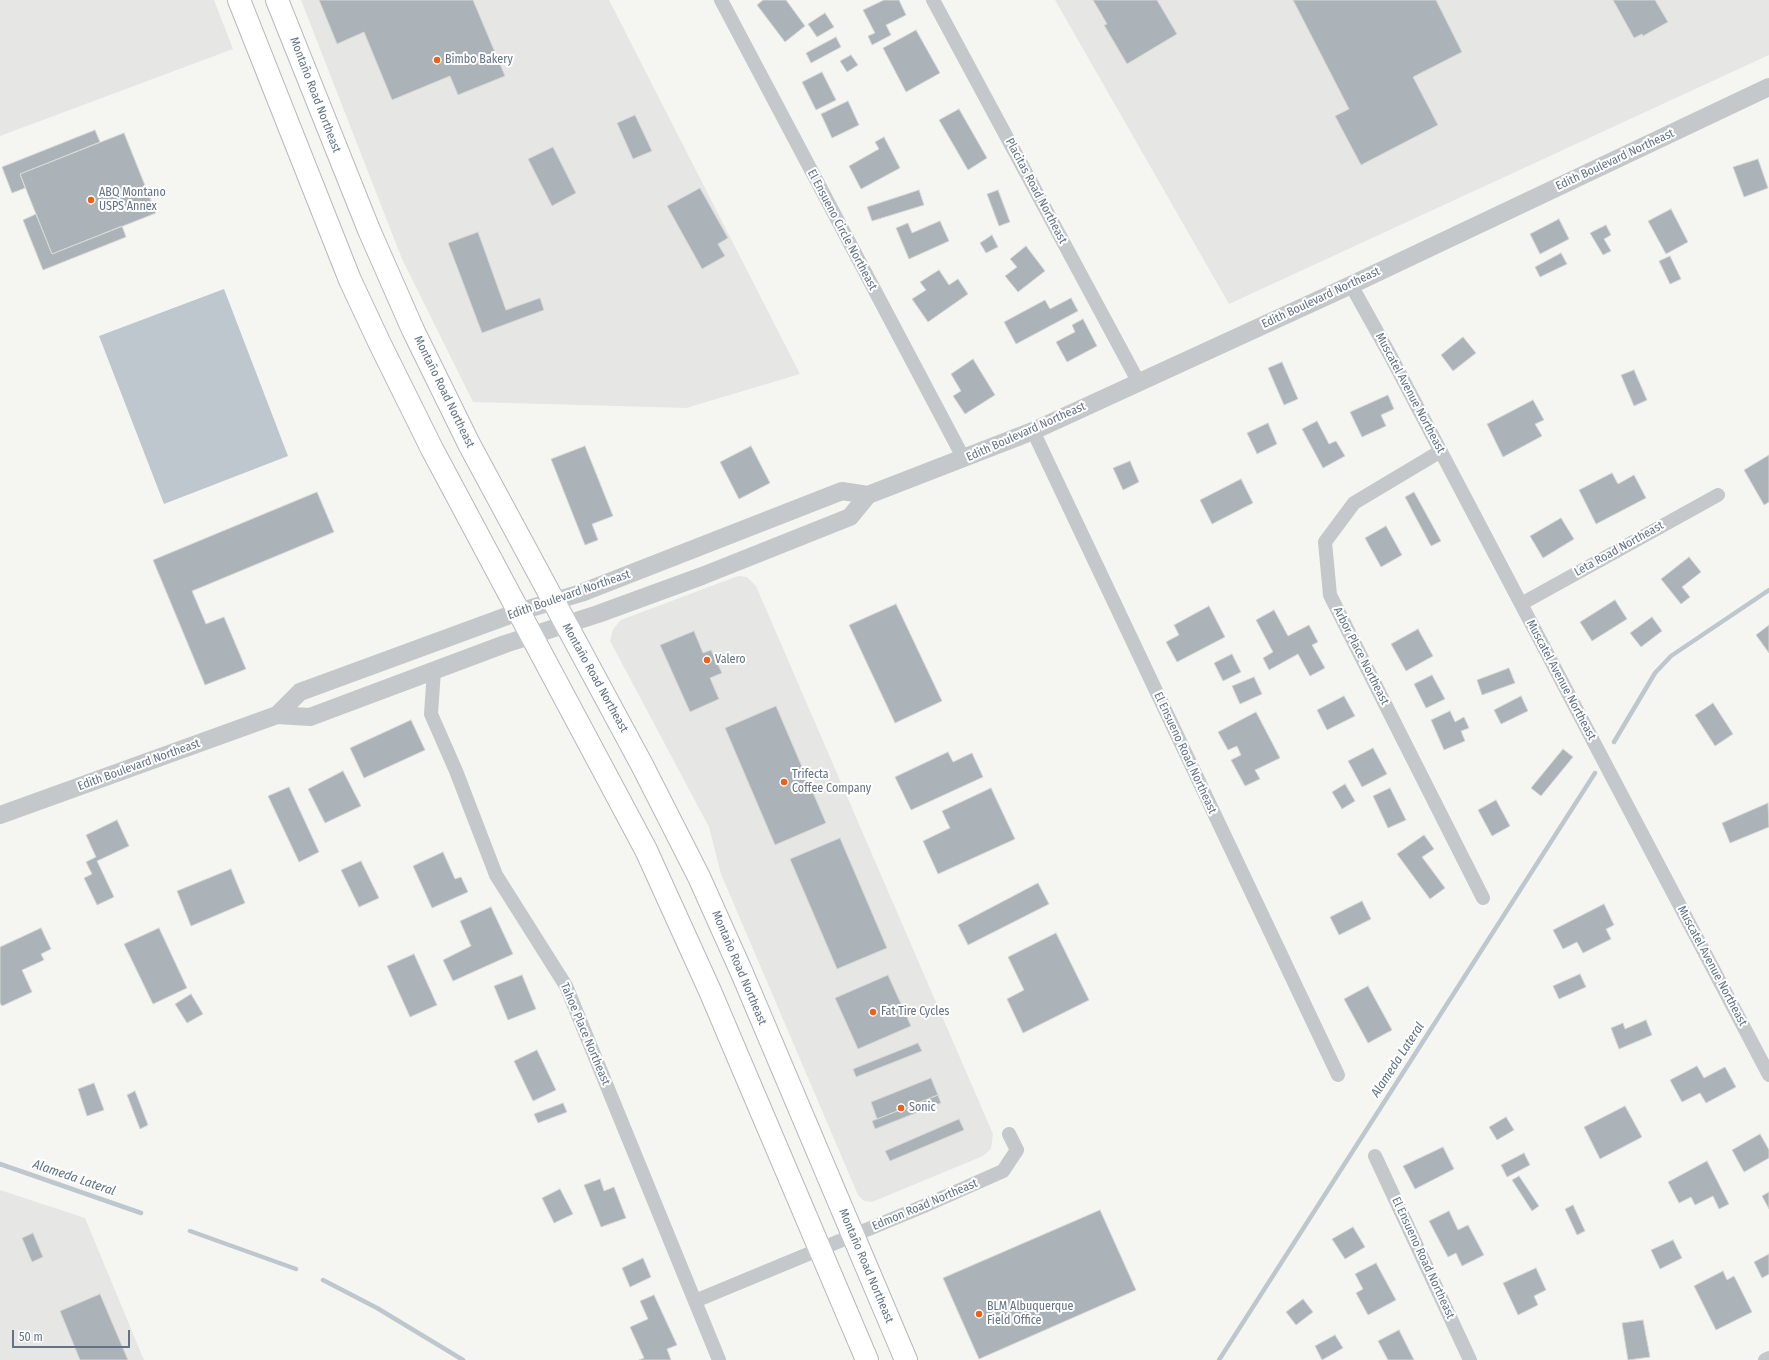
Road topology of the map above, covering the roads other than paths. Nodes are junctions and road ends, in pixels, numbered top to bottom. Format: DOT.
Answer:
graph roads {
  1 [pos="239,0"];
  2 [pos="278,0"];
  3 [pos="721,0"];
  4 [pos="933,0"];
  5 [pos="1769,87"];
  6 [pos="1351,285"];
  7 [pos="1138,382"];
  8 [pos="1033,431"];
  9 [pos="1441,451"];
  10 [pos="964,459"];
  11 [pos="868,495"];
  12 [pos="1718,495"];
  13 [pos="553,601"];
  14 [pos="1521,604"];
  15 [pos="518,612"];
  16 [pos="566,624"];
  17 [pos="530,635"];
  18 [pos="434,670"];
  19 [pos="277,715"];
  20 [pos="0,815"];
  21 [pos="1483,898"];
  22 [pos="1338,1075"];
  23 [pos="1769,1075"];
  24 [pos="1009,1134"];
  25 [pos="1375,1156"];
  26 [pos="853,1235"];
  27 [pos="820,1249"];
  28 [pos="695,1301"];
  29 [pos="1769,1358"];
  30 [pos="719,1360"];
  31 [pos="867,1360"];
  32 [pos="906,1360"];
  33 [pos="1470,1360"];
  34 [pos="1765,1360"];
  1 -- 15 [label="main road"];
  2 -- 13 [label="main road, Montaño Road Northeast"];
  3 -- 10 [label="street, El Ensueno Circle Northeast"];
  4 -- 7 [label="street, Placitas Road Northeast"];
  5 -- 6 [label="street, Edith Boulevard Northeast"];
  6 -- 7 [label="street, Edith Boulevard Northeast"];
  6 -- 9 [label="street, Muscatel Avenue Northeast"];
  7 -- 8 [label="street, Edith Boulevard Northeast"];
  8 -- 10 [label="street, Edith Boulevard Northeast"];
  8 -- 22 [label="street, El Ensueno Road Northeast"];
  9 -- 14 [label="street, Muscatel Avenue Northeast"];
  9 -- 21 [label="street, Arbor Place Northeast"];
  10 -- 11 [label="street, Edith Boulevard Northeast"];
  11 -- 13 [label="street, Edith Boulevard Northeast"];
  11 -- 16 [label="street, Edith Boulevard Northeast"];
  12 -- 14 [label="street, Leta Road Northeast"];
  13 -- 15 [label="street, Edith Boulevard Northeast"];
  13 -- 16 [label="main road, Montaño Road Northeast"];
  14 -- 23 [label="street, Muscatel Avenue Northeast"];
  15 -- 17 [label="main road"];
  15 -- 19 [label="street, Edith Boulevard Northeast"];
  16 -- 17 [label="street, Edith Boulevard Northeast"];
  16 -- 26 [label="main road, Montaño Road Northeast"];
  17 -- 18 [label="street, Edith Boulevard Northeast"];
  17 -- 27 [label="main road"];
  18 -- 19 [label="street, Edith Boulevard Northeast"];
  18 -- 28 [label="street, Tahoe Place Northeast"];
  19 -- 20 [label="street, Edith Boulevard Northeast"];
  24 -- 26 [label="street, Edmon Road Northeast"];
  25 -- 33 [label="street, El Ensueno Road Northeast"];
  26 -- 27 [label="street, Edmon Road Northeast"];
  26 -- 32 [label="main road, Montaño Road Northeast"];
  27 -- 28 [label="street, Edmon Road Northeast"];
  27 -- 31 [label="main road"];
  28 -- 30 [label="street, Tahoe Place Northeast"];
  29 -- 34 [label="street"];
}
